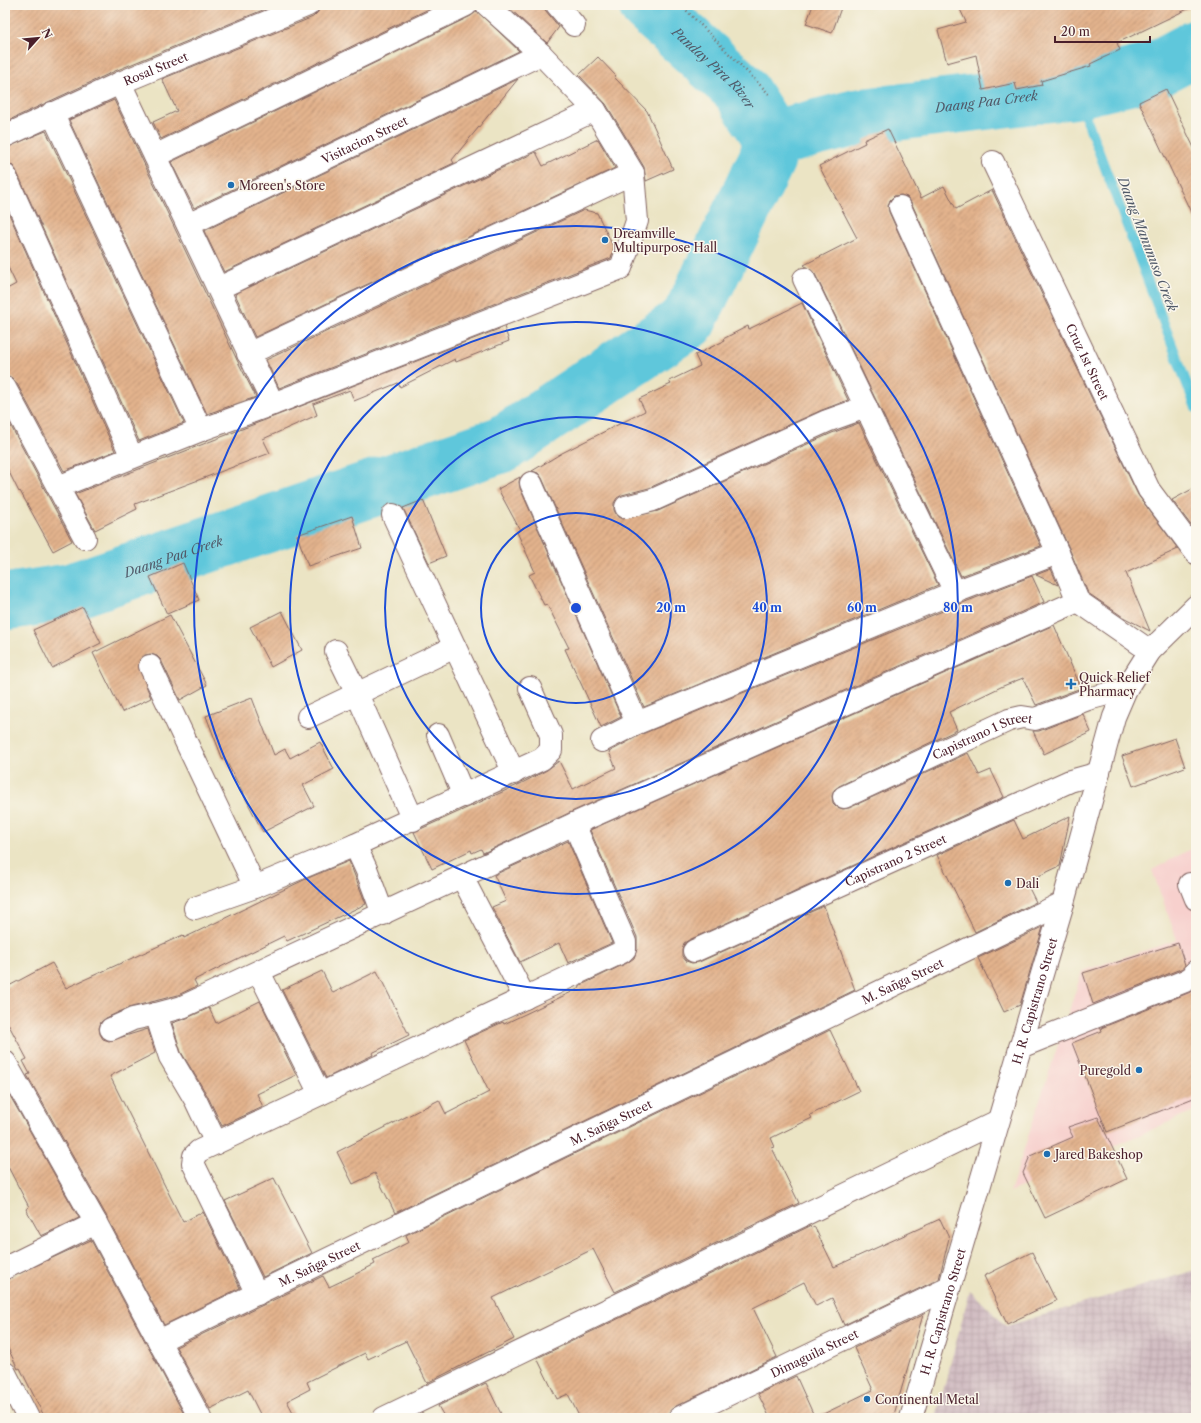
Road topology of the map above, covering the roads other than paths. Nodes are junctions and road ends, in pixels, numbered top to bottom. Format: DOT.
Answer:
graph roads {
  1 [pos="308,5"];
  2 [pos="466,5"];
  3 [pos="487,5"];
  4 [pos="557,5"];
  5 [pos="574,24"];
  6 [pos="541,54"];
  7 [pos="120,83"];
  8 [pos="595,110"];
  9 [pos="52,113"];
  10 [pos="5,136"];
  11 [pos="154,156"];
  12 [pos="993,162"];
  13 [pos="633,173"];
  14 [pos="5,175"];
  15 [pos="900,207"];
  16 [pos="188,225"];
  17 [pos="804,279"];
  18 [pos="219,288"];
  19 [pos="248,354"];
  20 [pos="5,388"];
  21 [pos="273,404"];
  22 [pos="866,407"];
  23 [pos="201,430"];
  24 [pos="132,457"];
  25 [pos="531,482"];
  26 [pos="58,487"];
  27 [pos="626,507"];
  28 [pos="393,515"];
  29 [pos="85,538"];
  30 [pos="1058,553"];
  31 [pos="1196,553"];
  32 [pos="955,592"];
  33 [pos="1078,601"];
  34 [pos="1196,606"];
  35 [pos="455,648"];
  36 [pos="336,651"];
  37 [pos="1150,651"];
  38 [pos="150,666"];
  39 [pos="530,688"];
  40 [pos="1126,689"];
  41 [pos="357,694"];
  42 [pos="308,717"];
  43 [pos="637,723"];
  44 [pos="438,735"];
  45 [pos="602,741"];
  46 [pos="1099,772"];
  47 [pos="514,773"];
  48 [pos="464,796"];
  49 [pos="844,797"];
  50 [pos="413,820"];
  51 [pos="574,824"];
  52 [pos="354,845"];
  53 [pos="462,876"];
  54 [pos="254,888"];
  55 [pos="1063,903"];
  56 [pos="195,908"];
  57 [pos="383,914"];
  58 [pos="694,951"];
  59 [pos="1196,971"];
  60 [pos="260,972"];
  61 [pos="525,998"];
  62 [pos="156,1014"];
  63 [pos="111,1029"];
  64 [pos="1020,1047"];
  65 [pos="5,1062"];
  66 [pos="320,1094"];
  67 [pos="998,1121"];
  68 [pos="216,1143"];
  69 [pos="96,1223"];
  70 [pos="5,1268"];
  71 [pos="949,1288"];
  72 [pos="257,1294"];
  73 [pos="159,1341"];
  74 [pos="5,1373"];
  75 [pos="28,1418"];
  76 [pos="200,1418"];
  77 [pos="384,1418"];
  78 [pos="679,1418"];
  79 [pos="911,1418"];
  1 -- 7 [label="street, Rosal Street"];
  2 -- 11 [label="street"];
  3 -- 6 [label="street"];
  4 -- 5 [label="street"];
  6 -- 8 [label="street"];
  6 -- 16 [label="street, Visitacion Street"];
  7 -- 9 [label="street, Rosal Street"];
  7 -- 11 [label="street"];
  8 -- 13 [label="street"];
  8 -- 18 [label="street"];
  9 -- 10 [label="street, Rosal Street"];
  9 -- 23 [label="street"];
  11 -- 16 [label="street"];
  12 -- 31 [label="street, Cruz 1st Street"];
  13 -- 19 [label="street"];
  13 -- 21 [label="street"];
  14 -- 24 [label="street"];
  15 -- 30 [label="street"];
  16 -- 18 [label="street"];
  17 -- 22 [label="street"];
  18 -- 19 [label="street"];
  19 -- 21 [label="street"];
  20 -- 26 [label="street"];
  21 -- 23 [label="street"];
  22 -- 27 [label="street"];
  22 -- 32 [label="street"];
  23 -- 24 [label="street"];
  24 -- 26 [label="street"];
  25 -- 43 [label="street"];
  26 -- 29 [label="street"];
  28 -- 35 [label="street"];
  30 -- 32 [label="street"];
  30 -- 33 [label="street"];
  32 -- 43 [label="street"];
  33 -- 37 [label="street"];
  33 -- 51 [label="street"];
  34 -- 37 [label="street, H. R. Capistrano Street"];
  35 -- 41 [label="street"];
  35 -- 47 [label="street"];
  36 -- 41 [label="street"];
  37 -- 40 [label="street, H. R. Capistrano Street"];
  38 -- 54 [label="street"];
  39 -- 47 [label="street"];
  40 -- 46 [label="street, H. R. Capistrano Street"];
  40 -- 49 [label="street, Capistrano 1 Street"];
  41 -- 42 [label="street"];
  41 -- 50 [label="street"];
  43 -- 45 [label="street"];
  44 -- 48 [label="street"];
  46 -- 55 [label="street, H. R. Capistrano Street"];
  46 -- 58 [label="street, Capistrano 2 Street"];
  47 -- 48 [label="street"];
  48 -- 50 [label="street"];
  50 -- 52 [label="street"];
  51 -- 53 [label="street"];
  51 -- 61 [label="street"];
  52 -- 54 [label="street"];
  52 -- 57 [label="street"];
  53 -- 57 [label="street"];
  53 -- 61 [label="street"];
  54 -- 56 [label="street"];
  55 -- 64 [label="street, H. R. Capistrano Street"];
  55 -- 72 [label="street, M. Sañga Street"];
  57 -- 60 [label="street"];
  59 -- 64 [label="street"];
  60 -- 62 [label="street"];
  60 -- 66 [label="street"];
  61 -- 66 [label="street"];
  62 -- 63 [label="street"];
  62 -- 68 [label="street"];
  64 -- 67 [label="street, H. R. Capistrano Street"];
  65 -- 69 [label="street"];
  66 -- 68 [label="street"];
  67 -- 71 [label="street, H. R. Capistrano Street"];
  67 -- 77 [label="street"];
  68 -- 72 [label="street"];
  69 -- 70 [label="street"];
  69 -- 73 [label="street"];
  71 -- 78 [label="street, Dimaguila Street"];
  71 -- 79 [label="street, H. R. Capistrano Street"];
  72 -- 73 [label="street, M. Sañga Street"];
  73 -- 76 [label="street"];
  74 -- 75 [label="street"];
}
